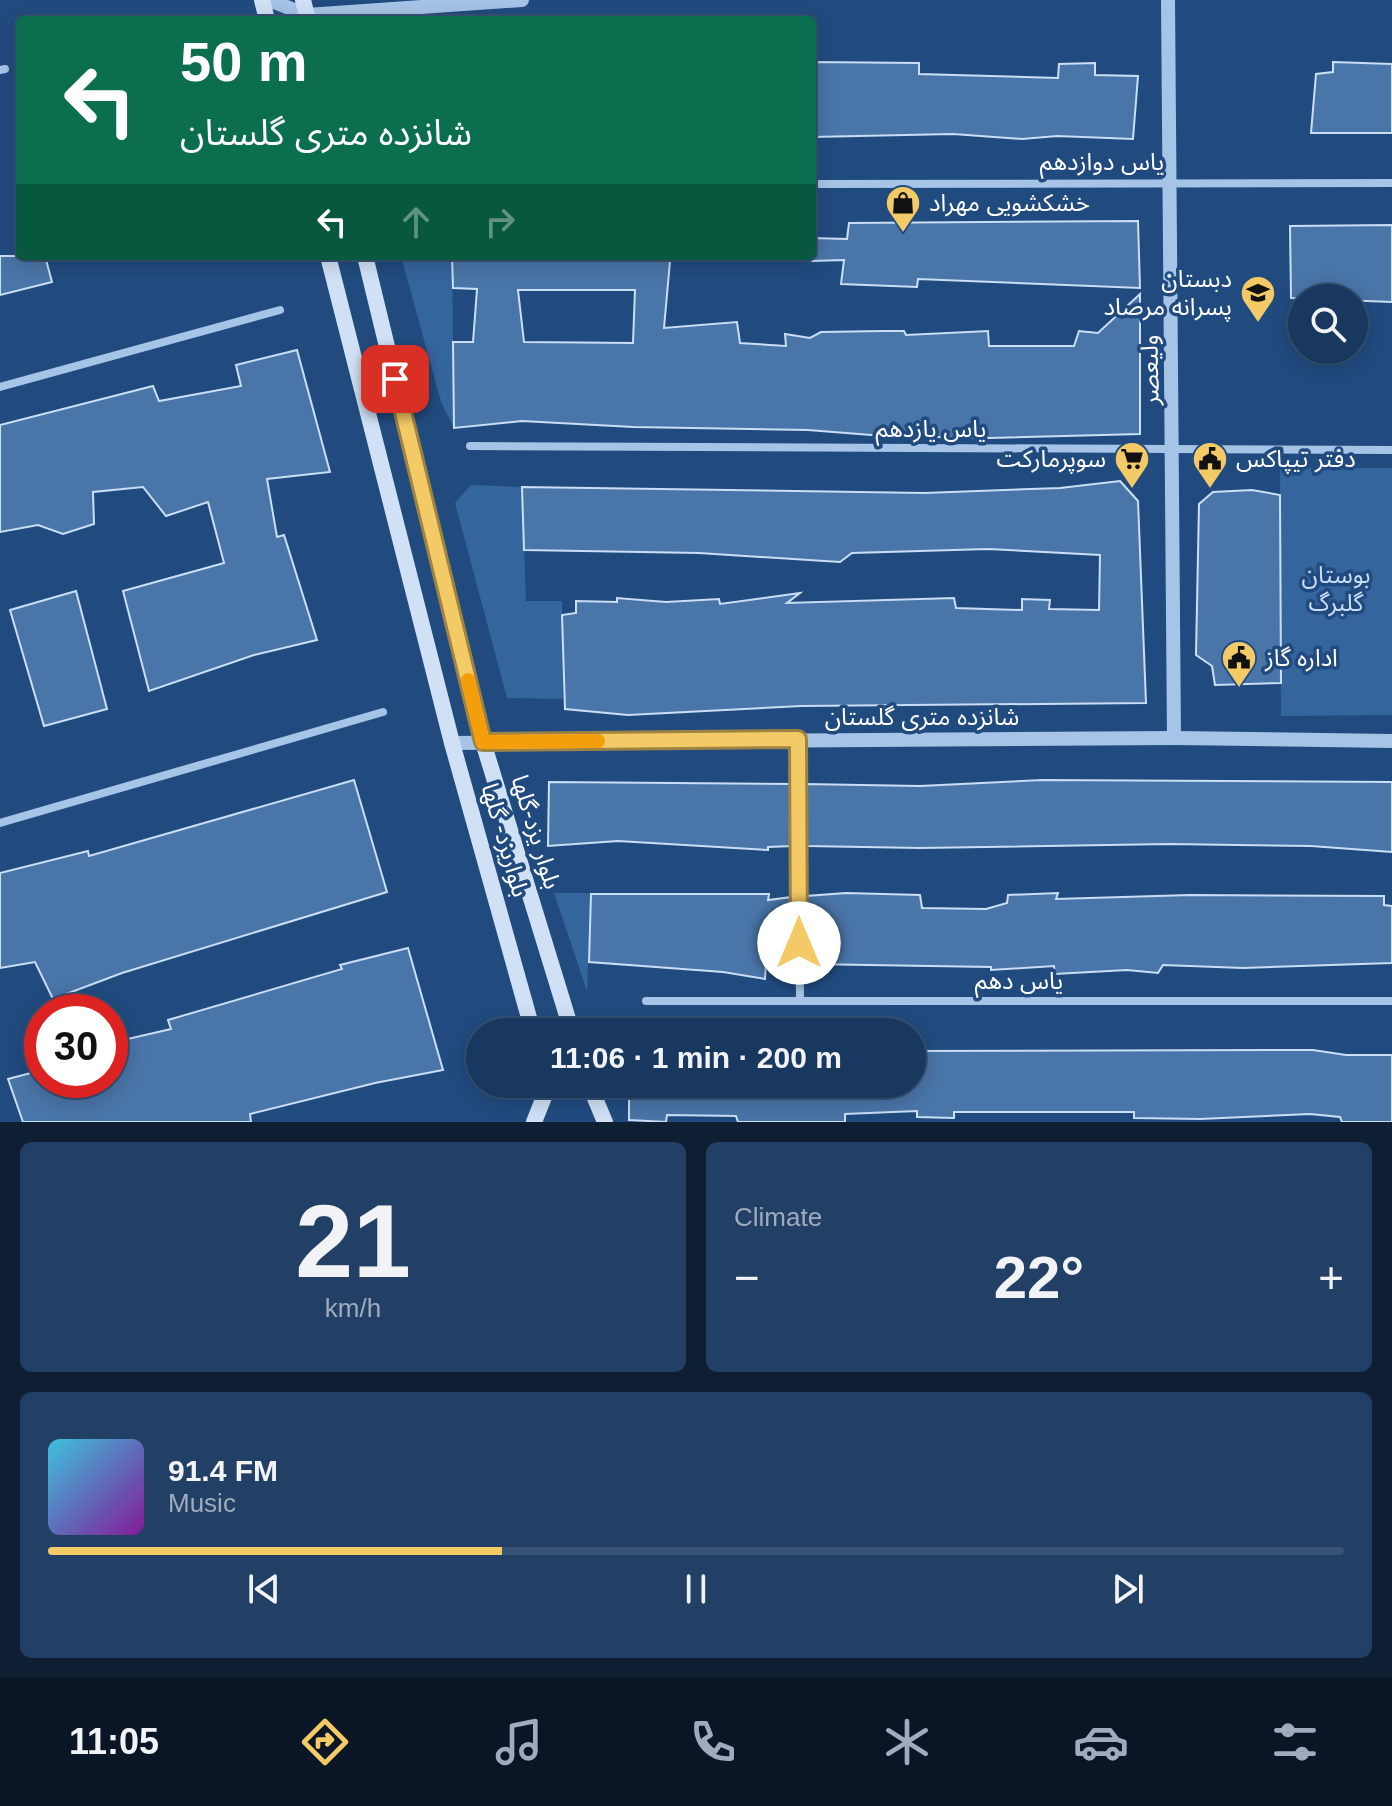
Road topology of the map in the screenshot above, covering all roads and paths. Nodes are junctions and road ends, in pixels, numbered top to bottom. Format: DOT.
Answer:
graph roads {
  1 [pos="269,0"];
  2 [pos="522,0"];
  3 [pos="1168,0"];
  4 [pos="306,12"];
  5 [pos="1169,182"];
  6 [pos="1392,183"];
  7 [pos="816,184"];
  8 [pos="329,260"];
  9 [pos="366,260"];
  10 [pos="280,310"];
  11 [pos="0,387"];
  12 [pos="470,446"];
  13 [pos="1173,450"];
  14 [pos="1392,450"];
  15 [pos="383,712"];
  16 [pos="1174,738"];
  17 [pos="798,739"];
  18 [pos="1392,741"];
  19 [pos="483,742"];
  20 [pos="452,743"];
  21 [pos="0,823"];
  22 [pos="646,1001"];
  23 [pos="800,1001"];
  24 [pos="1392,1001"];
  25 [pos="530,1018"];
  26 [pos="568,1018"];
  27 [pos="544,1098"];
  28 [pos="595,1098"];
  29 [pos="534,1122"];
  30 [pos="605,1122"];
  1 -- 4 [label="street"];
  2 -- 4 [label="street"];
  3 -- 5 [label="street, ولیعصر"];
  5 -- 6 [label="street, یاس دوازدهم"];
  5 -- 7 [label="street, یاس دوازدهم"];
  5 -- 13 [label="street, ولیعصر"];
  8 -- 20 [label="main road, بلواریزد- گلها"];
  9 -- 19 [label="main road, بلوار یزد-گلها"];
  10 -- 11 [label="street"];
  12 -- 13 [label="street, یاس یازدهم"];
  13 -- 14 [label="street, یاس یازدهم"];
  13 -- 16 [label="street, ولیعصر"];
  15 -- 21 [label="street"];
  16 -- 17 [label="street, شانزده متری گلستان"];
  16 -- 18 [label="street, شانزده متری گلستان"];
  17 -- 19 [label="street, شانزده متری گلستان"];
  17 -- 23 [label="street"];
  19 -- 20 [label="street, شانزده متری گلستان"];
  19 -- 26 [label="main road, بلوار یزد-گلها"];
  20 -- 25 [label="main road, بلواریزد- گلها"];
  22 -- 23 [label="street, یاس دهم"];
  23 -- 24 [label="street, یاس دهم"];
  27 -- 29 [label="main road"];
  28 -- 30 [label="main road"];
}
